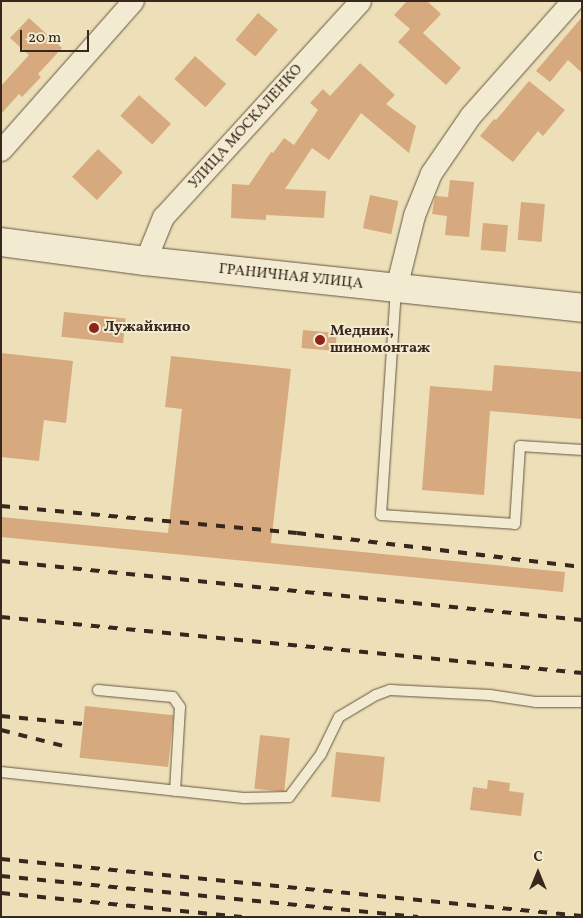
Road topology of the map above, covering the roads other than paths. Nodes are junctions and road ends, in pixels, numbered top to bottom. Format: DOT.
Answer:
graph roads {
  1 [pos="133,1"];
  2 [pos="360,1"];
  3 [pos="572,1"];
  4 [pos="1,150"];
  5 [pos="1,242"];
  6 [pos="145,261"];
  7 [pos="396,288"];
  8 [pos="582,308"];
  9 [pos="582,450"];
  10 [pos="98,690"];
  11 [pos="582,702"];
  12 [pos="1,772"];
  13 [pos="175,791"];
  1 -- 4 [label="street"];
  2 -- 6 [label="street, УЛИЦА МОСКАЛЕНКО"];
  3 -- 7 [label="street"];
  5 -- 6 [label="main road, ГРАНИЧНАЯ УЛИЦА"];
  6 -- 7 [label="main road, ГРАНИЧНАЯ УЛИЦА"];
  7 -- 8 [label="main road, ГРАНИЧНАЯ УЛИЦА"];
  7 -- 9 [label="lane"];
  10 -- 13 [label="lane"];
  11 -- 13 [label="lane"];
  12 -- 13 [label="lane"];
}
